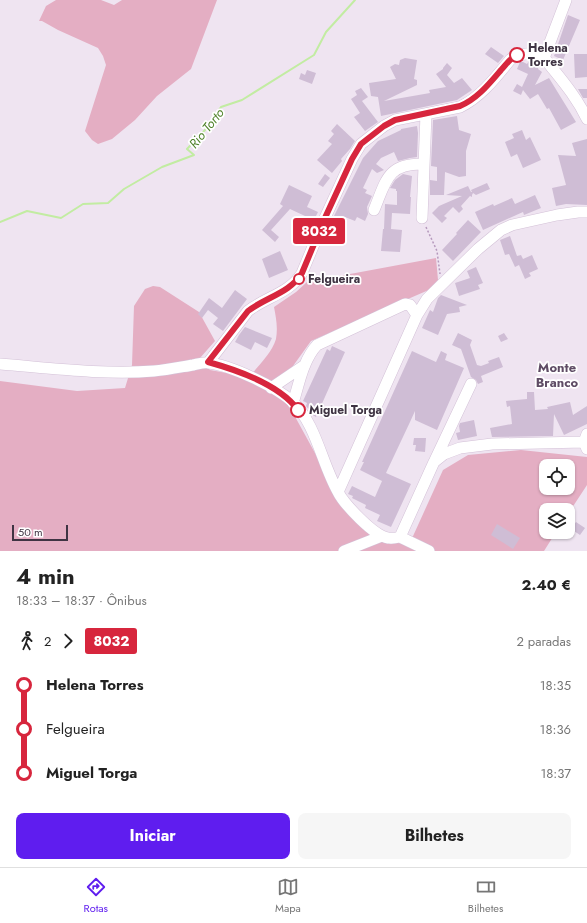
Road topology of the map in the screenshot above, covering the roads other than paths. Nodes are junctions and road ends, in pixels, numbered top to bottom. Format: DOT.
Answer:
graph roads {
  1 [pos="566,0"];
  2 [pos="544,58"];
  3 [pos="426,114"];
  4 [pos="587,119"];
  5 [pos="424,164"];
  6 [pos="374,210"];
  7 [pos="587,212"];
  8 [pos="422,218"];
  9 [pos="427,299"];
  10 [pos="405,304"];
  11 [pos="417,315"];
  12 [pos="208,362"];
  13 [pos="0,364"];
  14 [pos="305,365"];
  15 [pos="471,384"];
  16 [pos="271,388"];
  17 [pos="293,403"];
  18 [pos="586,442"];
  19 [pos="434,462"];
  20 [pos="338,492"];
  21 [pos="382,536"];
  22 [pos="400,537"];
  23 [pos="344,551"];
  24 [pos="429,551"];
  1 -- 2 [label="street"];
  2 -- 3 [label="street"];
  2 -- 4 [label="street"];
  3 -- 5 [label="street"];
  3 -- 12 [label="street"];
  5 -- 6 [label="street"];
  5 -- 8 [label="street"];
  7 -- 9 [label="street"];
  9 -- 10 [label="street"];
  9 -- 11 [label="street"];
  10 -- 11 [label="street"];
  10 -- 14 [label="street"];
  11 -- 20 [label="street"];
  12 -- 13 [label="street"];
  12 -- 16 [label="street"];
  14 -- 16 [label="street"];
  14 -- 17 [label="street"];
  15 -- 19 [label="street"];
  16 -- 17 [label="street"];
  17 -- 20 [label="street"];
  18 -- 19 [label="street"];
  19 -- 22 [label="street"];
  20 -- 21 [label="street"];
  21 -- 22 [label="street"];
  21 -- 23 [label="street"];
  22 -- 24 [label="street"];
}
